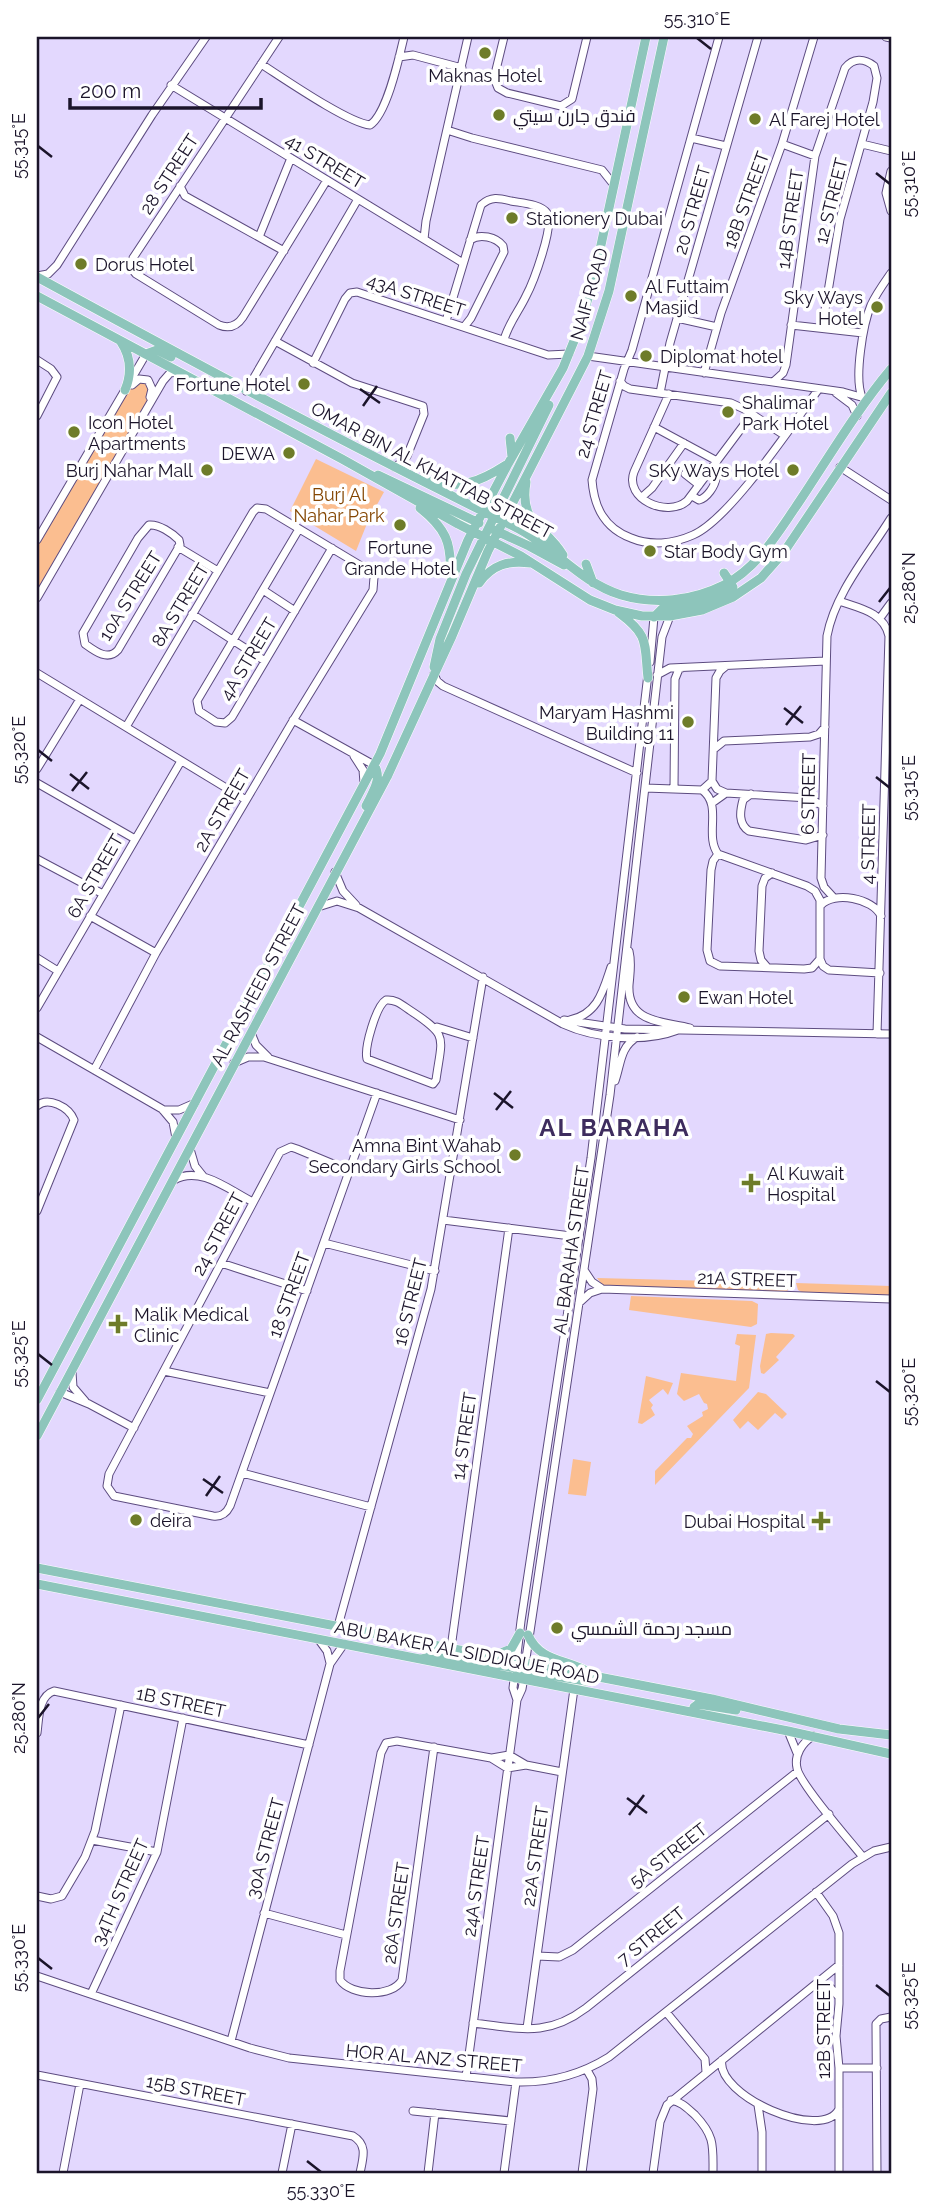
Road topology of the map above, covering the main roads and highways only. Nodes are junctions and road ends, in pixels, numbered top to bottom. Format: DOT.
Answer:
graph roads {
  1 [pos="646,37"];
  2 [pos="664,37"];
  3 [pos="37,277"];
  4 [pos="593,282"];
  5 [pos="37,296"];
  6 [pos="598,328"];
  7 [pos="120,340"];
  8 [pos="146,354"];
  9 [pos="202,367"];
  10 [pos="891,369"];
  11 [pos="554,386"];
  12 [pos="125,390"];
  13 [pos="891,393"];
  14 [pos="865,398"];
  15 [pos="510,438"];
  16 [pos="846,458"];
  17 [pos="510,461"];
  18 [pos="363,471"];
  19 [pos="528,474"];
  20 [pos="415,478"];
  21 [pos="402,494"];
  22 [pos="479,517"];
  23 [pos="498,519"];
  24 [pos="493,529"];
  25 [pos="472,531"];
  26 [pos="488,539"];
  27 [pos="768,547"];
  28 [pos="566,563"];
  29 [pos="536,564"];
  30 [pos="586,564"];
  31 [pos="724,573"];
  32 [pos="582,576"];
  33 [pos="730,582"];
  34 [pos="593,583"];
  35 [pos="449,586"];
  36 [pos="471,593"];
  37 [pos="615,610"];
  38 [pos="654,617"];
  39 [pos="428,639"];
  40 [pos="416,644"];
  41 [pos="434,674"];
  42 [pos="653,677"];
  43 [pos="374,765"];
  44 [pos="359,831"];
  45 [pos="290,925"];
  46 [pos="278,929"];
  47 [pos="92,1298"];
  48 [pos="60,1392"];
  49 [pos="37,1400"];
  50 [pos="37,1436"];
  51 [pos="37,1566"];
  52 [pos="37,1584"];
  53 [pos="492,1657"];
  54 [pos="518,1665"];
  55 [pos="596,1677"];
  56 [pos="630,1684"];
  57 [pos="759,1710"];
  58 [pos="695,1712"];
  59 [pos="891,1735"];
  60 [pos="891,1754"];
  1 -- 4 [label="main road, NAIF ROAD"];
  2 -- 6 [label="main road, NAIF ROAD"];
  3 -- 9 [label="main road, OMAR BIN AL KHATTAB STREET"];
  4 -- 6 [label="main road"];
  4 -- 11 [label="main road, NAIF ROAD"];
  5 -- 7 [label="main road, OMAR BIN AL KHATTAB STREET"];
  6 -- 19 [label="main road, NAIF ROAD"];
  7 -- 8 [label="main road, OMAR BIN AL KHATTAB STREET"];
  7 -- 12 [label="main road"];
  8 -- 9 [label="main road"];
  8 -- 18 [label="main road, OMAR BIN AL KHATTAB STREET"];
  9 -- 20 [label="main road, OMAR BIN AL KHATTAB STREET"];
  10 -- 14 [label="main road, OMAR BIN AL KHATTAB STREET"];
  11 -- 17 [label="main road, NAIF ROAD"];
  11 -- 23 [label="main road"];
  13 -- 16 [label="main road, OMAR BIN AL KHATTAB STREET"];
  14 -- 16 [label="main road"];
  14 -- 27 [label="main road, OMAR BIN AL KHATTAB STREET"];
  15 -- 17 [label="main road"];
  16 -- 38 [label="main road, OMAR BIN AL KHATTAB STREET"];
  17 -- 20 [label="main road"];
  17 -- 22 [label="main road, NAIF ROAD"];
  18 -- 21 [label="main road, OMAR BIN AL KHATTAB STREET"];
  18 -- 22 [label="main road"];
  19 -- 23 [label="main road, NAIF ROAD"];
  19 -- 28 [label="main road"];
  20 -- 22 [label="main road, OMAR BIN AL KHATTAB STREET"];
  21 -- 25 [label="main road, OMAR BIN AL KHATTAB STREET"];
  21 -- 35 [label="main road"];
  22 -- 23 [label="main road, OMAR BIN AL KHATTAB STREET"];
  22 -- 24 [label="main road"];
  22 -- 25 [label="main road, NAIF ROAD"];
  23 -- 24 [label="main road"];
  23 -- 28 [label="main road, OMAR BIN AL KHATTAB STREET"];
  24 -- 26 [label="main road"];
  24 -- 32 [label="main road"];
  25 -- 26 [label="main road, OMAR BIN AL KHATTAB STREET"];
  25 -- 35 [label="main road, AL RASHEED STREET"];
  26 -- 29 [label="main road, OMAR BIN AL KHATTAB STREET"];
  26 -- 36 [label="main road, AL RASHEED STREET"];
  26 -- 41 [label="main road"];
  27 -- 33 [label="main road, OMAR BIN AL KHATTAB STREET"];
  27 -- 38 [label="main road"];
  28 -- 32 [label="main road, OMAR BIN AL KHATTAB STREET"];
  29 -- 36 [label="main road"];
  29 -- 37 [label="main road, OMAR BIN AL KHATTAB STREET"];
  30 -- 34 [label="main road"];
  31 -- 33 [label="main road"];
  32 -- 34 [label="main road, OMAR BIN AL KHATTAB STREET"];
  33 -- 34 [label="main road, OMAR BIN AL KHATTAB STREET"];
  35 -- 39 [label="main road, AL RASHEED STREET"];
  36 -- 41 [label="main road, AL RASHEED STREET"];
  37 -- 38 [label="main road, OMAR BIN AL KHATTAB STREET"];
  37 -- 42 [label="main road"];
  39 -- 40 [label="main road"];
  39 -- 43 [label="main road, AL RASHEED STREET"];
  41 -- 44 [label="main road, AL RASHEED STREET"];
  43 -- 44 [label="main road"];
  43 -- 45 [label="main road, AL RASHEED STREET"];
  44 -- 48 [label="main road, AL RASHEED STREET"];
  45 -- 46 [label="main road"];
  45 -- 47 [label="main road, AL RASHEED STREET"];
  47 -- 48 [label="main road"];
  47 -- 49 [label="main road, AL RASHEED STREET"];
  48 -- 50 [label="main road, AL RASHEED STREET"];
  51 -- 53 [label="main road, ABU BAKER AL SIDDIQUE ROAD"];
  52 -- 54 [label="main road, ABU BAKER AL SIDDIQUE ROAD"];
  53 -- 54 [label="main road, ABU BAKER AL SIDDIQUE ROAD"];
  53 -- 55 [label="main road"];
  54 -- 55 [label="main road, ABU BAKER AL SIDDIQUE ROAD"];
  54 -- 56 [label="main road"];
  54 -- 58 [label="main road, ABU BAKER AL SIDDIQUE ROAD"];
  55 -- 56 [label="main road, ABU BAKER AL SIDDIQUE ROAD"];
  56 -- 57 [label="main road, ABU BAKER AL SIDDIQUE ROAD"];
  57 -- 58 [label="main road"];
  57 -- 59 [label="main road, ABU BAKER AL SIDDIQUE ROAD"];
  58 -- 60 [label="main road, ABU BAKER AL SIDDIQUE ROAD"];
}
